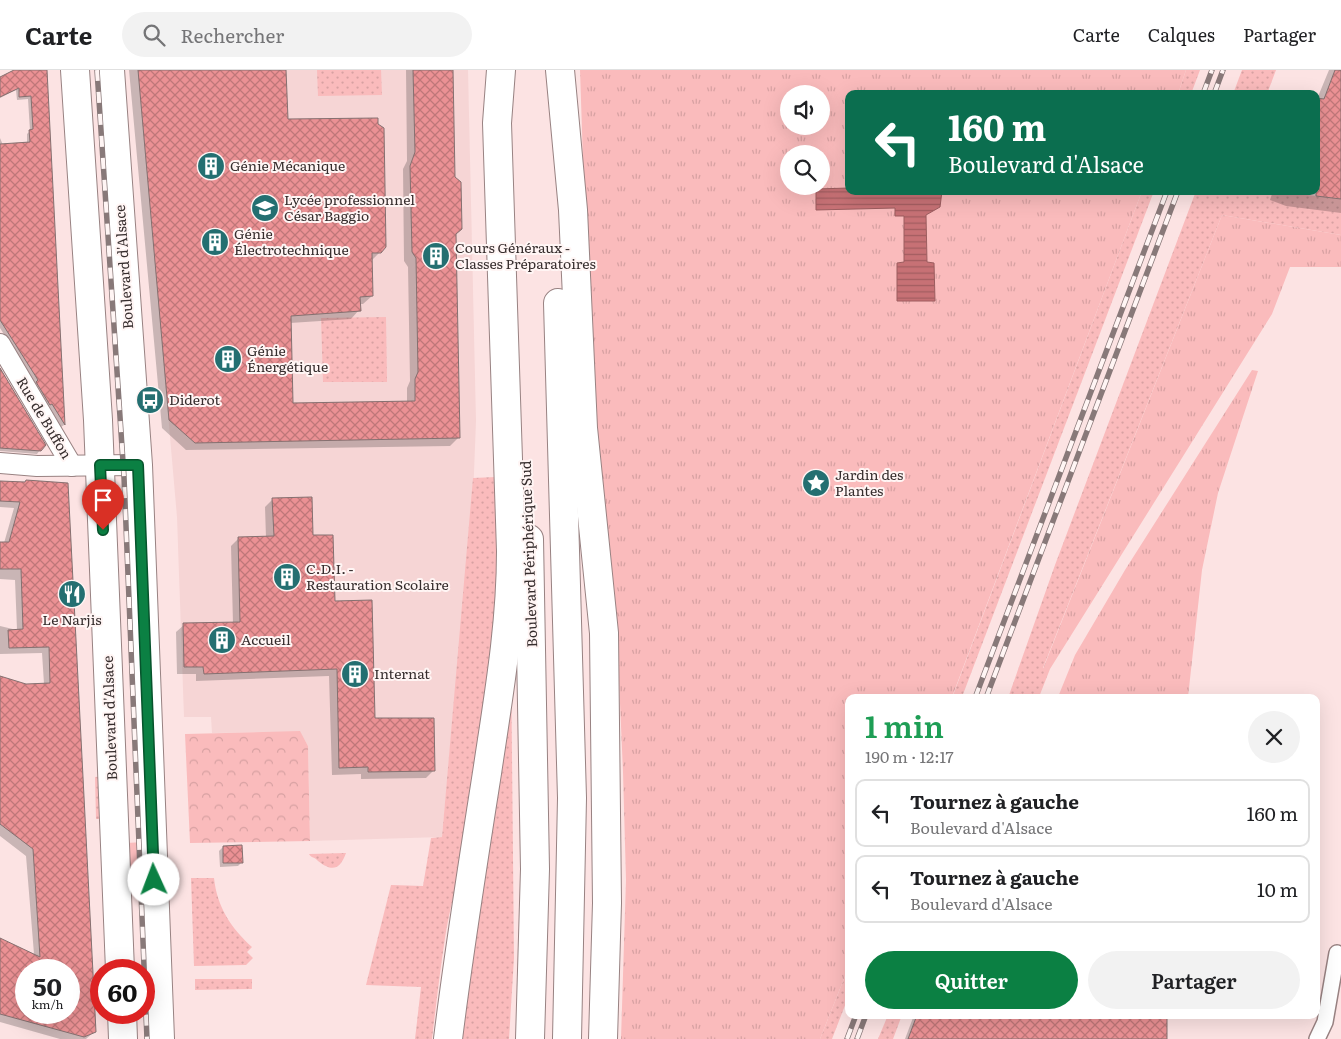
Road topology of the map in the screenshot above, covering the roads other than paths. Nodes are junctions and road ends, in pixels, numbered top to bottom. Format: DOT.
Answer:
graph roads {
  1 [pos="74,70"];
  2 [pos="110,70"];
  3 [pos="501,70"];
  4 [pos="513,70"];
  5 [pos="554,70"];
  6 [pos="560,70"];
  7 [pos="0,344"];
  8 [pos="0,463"];
  9 [pos="100,465"];
  10 [pos="138,465"];
  11 [pos="72,466"];
  12 [pos="461,934"];
  13 [pos="1337,953"];
  14 [pos="120,959"];
  15 [pos="122,1024"];
  16 [pos="123,1039"];
  17 [pos="160,1039"];
  18 [pos="441,1039"];
  19 [pos="448,1039"];
  20 [pos="530,1039"];
  21 [pos="566,1039"];
  22 [pos="603,1039"];
  23 [pos="1318,1039"];
  1 -- 9 [label="main road, Boulevard d'Alsace"];
  2 -- 10 [label="main road, Boulevard d'Alsace"];
  3 -- 12 [label="main road"];
  4 -- 20 [label="main road, Boulevard Périphérique Sud"];
  5 -- 21 [label="main road"];
  6 -- 22 [label="main road"];
  7 -- 11 [label="street, Rue de Buffon"];
  8 -- 11 [label="street"];
  9 -- 10 [label="street"];
  9 -- 11 [label="street"];
  9 -- 14 [label="main road, Boulevard d'Alsace"];
  10 -- 17 [label="main road, Boulevard d'Alsace"];
  12 -- 18 [label="main road"];
  12 -- 19 [label="main road"];
  13 -- 23 [label="street"];
  15 -- 16 [label="main road"];
}
